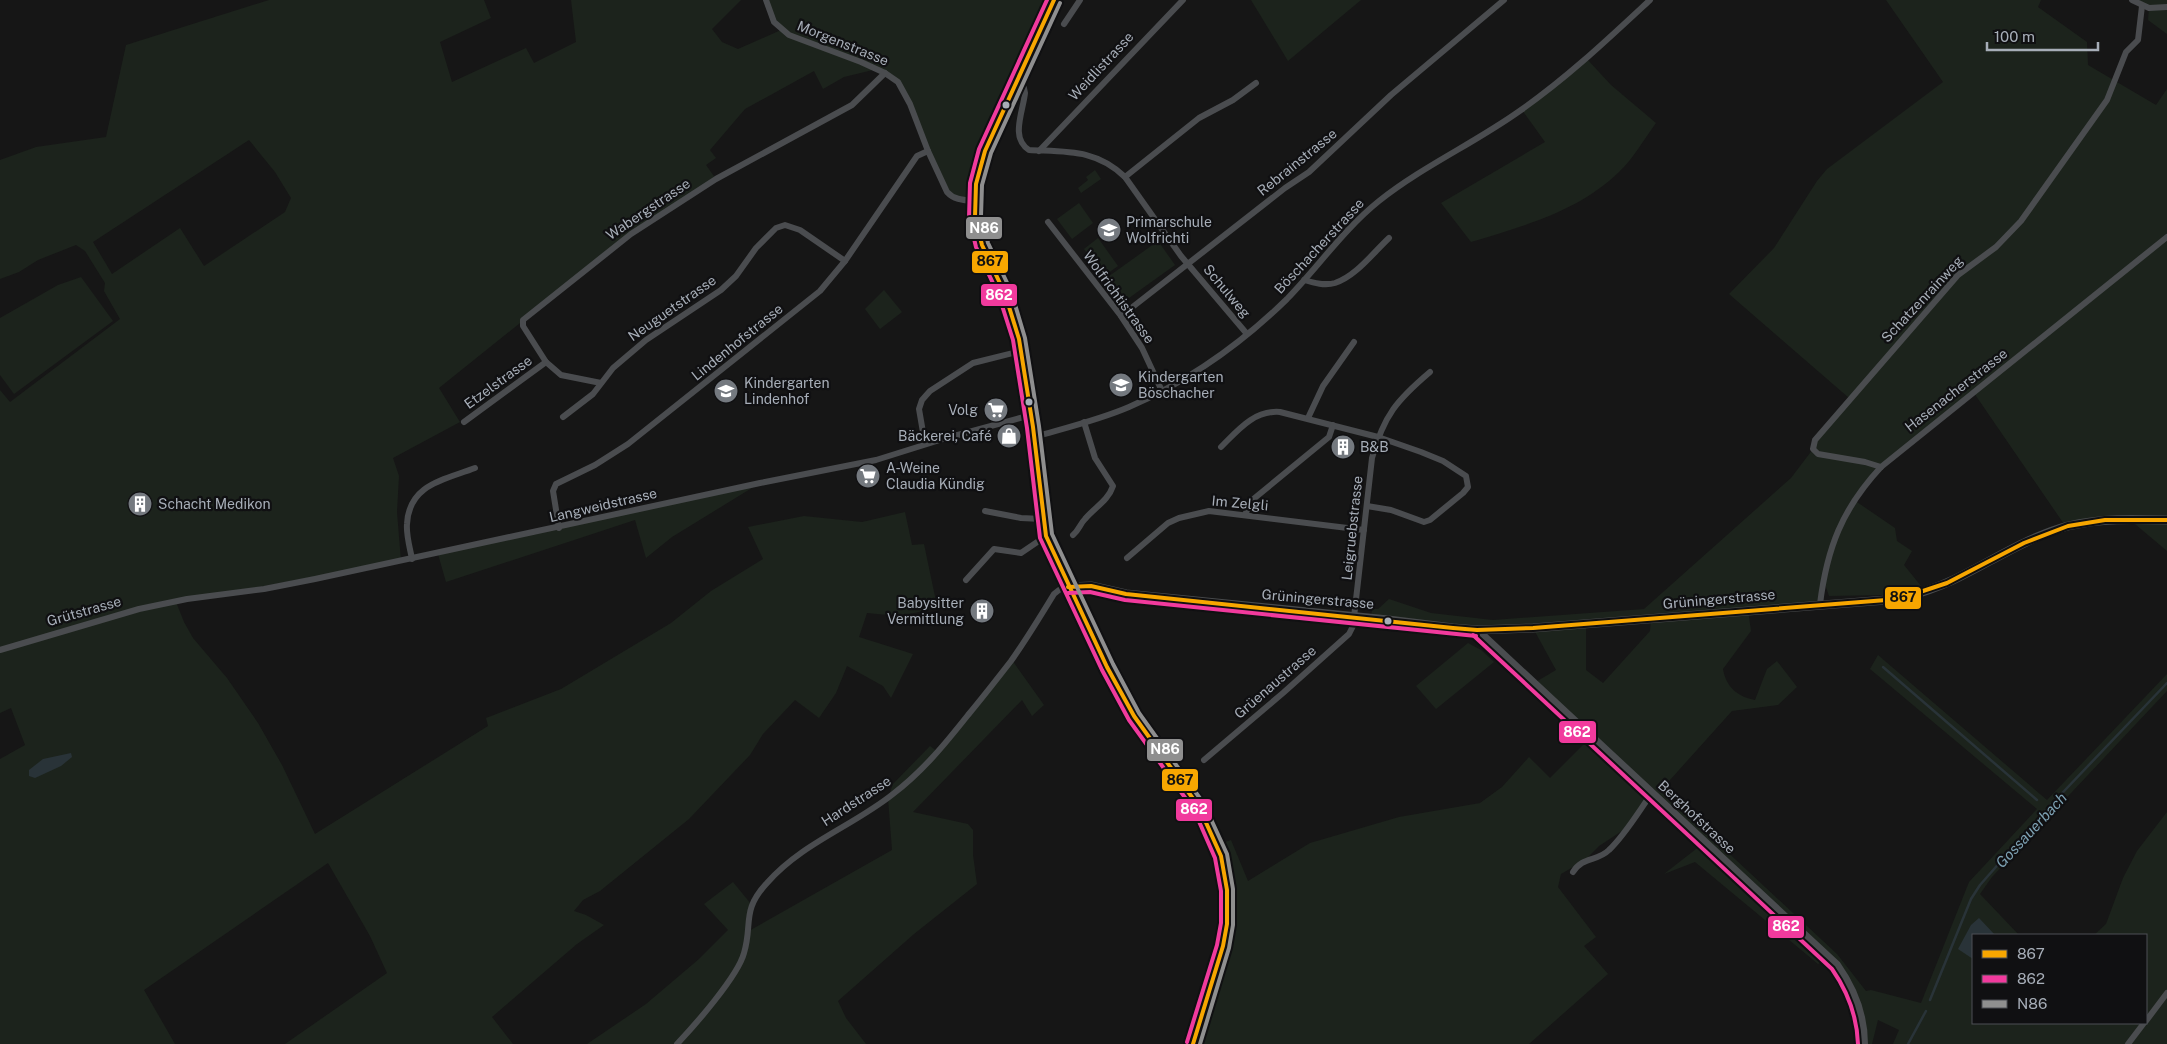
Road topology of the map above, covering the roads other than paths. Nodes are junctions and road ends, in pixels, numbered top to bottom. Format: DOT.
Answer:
graph roads {
  1 [pos="766,0"];
  2 [pos="1054,0"];
  3 [pos="1080,0"];
  4 [pos="1183,0"];
  5 [pos="1504,0"];
  6 [pos="1650,0"];
  7 [pos="2132,0"];
  8 [pos="2142,6"];
  9 [pos="2167,6"];
  10 [pos="1064,24"];
  11 [pos="885,73"];
  12 [pos="1016,82"];
  13 [pos="1256,84"];
  14 [pos="1039,150"];
  15 [pos="928,151"];
  16 [pos="1126,177"];
  17 [pos="975,200"];
  18 [pos="1048,222"];
  19 [pos="2167,237"];
  20 [pos="1389,238"];
  21 [pos="845,261"];
  22 [pos="1188,264"];
  23 [pos="1304,280"];
  24 [pos="1121,316"];
  25 [pos="1247,334"];
  26 [pos="1354,342"];
  27 [pos="1021,351"];
  28 [pos="546,362"];
  29 [pos="1430,372"];
  30 [pos="601,383"];
  31 [pos="1162,391"];
  32 [pos="1031,415"];
  33 [pos="563,417"];
  34 [pos="1308,418"];
  35 [pos="464,422"];
  36 [pos="1084,422"];
  37 [pos="1333,425"];
  38 [pos="1378,437"];
  39 [pos="1034,438"];
  40 [pos="925,444"];
  41 [pos="1221,447"];
  42 [pos="1881,467"];
  43 [pos="475,468"];
  44 [pos="1367,506"];
  45 [pos="985,511"];
  46 [pos="1245,515"];
  47 [pos="1042,519"];
  48 [pos="2167,520"];
  49 [pos="559,528"];
  50 [pos="1364,530"];
  51 [pos="1074,535"];
  52 [pos="1046,536"];
  53 [pos="1127,558"];
  54 [pos="412,559"];
  55 [pos="966,580"];
  56 [pos="1068,587"];
  57 [pos="176,602"];
  58 [pos="1820,604"];
  59 [pos="1354,617"];
  60 [pos="1477,630"];
  61 [pos="0,650"];
  62 [pos="1204,760"];
  63 [pos="1652,793"];
  64 [pos="1573,872"];
  65 [pos="2167,993"];
  66 [pos="2147,1019"];
  67 [pos="2143,1024"];
  68 [pos="677,1044"];
  69 [pos="1193,1044"];
  70 [pos="1864,1044"];
  71 [pos="2128,1044"];
  1 -- 11 [label="street, Morgenstrasse"];
  2 -- 12 [label="main road"];
  3 -- 10 [label="street"];
  4 -- 14 [label="street, Weidlistrasse"];
  5 -- 22 [label="street, Rebrainstrasse"];
  6 -- 23 [label="street, Böschacherstrasse"];
  7 -- 8 [label="street"];
  8 -- 9 [label="street"];
  8 -- 42 [label="street, Schatzenrainweg"];
  11 -- 15 [label="street, Morgenstrasse"];
  11 -- 28 [label="street, Wabergstrasse"];
  12 -- 14 [label="street"];
  12 -- 17 [label="main road"];
  13 -- 16 [label="street"];
  14 -- 16 [label="street, Schulweg"];
  15 -- 17 [label="street, Morgenstrasse"];
  15 -- 21 [label="street, Lindenhofstrasse"];
  16 -- 22 [label="street, Schulweg"];
  17 -- 27 [label="main road"];
  18 -- 24 [label="street, Wolfrichtistrasse"];
  19 -- 42 [label="street, Hasenacherstrasse"];
  20 -- 23 [label="street"];
  21 -- 30 [label="street, Neuguetstrasse"];
  21 -- 49 [label="street, Lindenhofstrasse"];
  22 -- 24 [label="street, Rebrainstrasse"];
  22 -- 25 [label="street, Schulweg"];
  23 -- 25 [label="street, Böschacherstrasse"];
  24 -- 31 [label="street, Wolfrichtistrasse"];
  25 -- 31 [label="street, Böschacherstrasse"];
  26 -- 34 [label="street"];
  27 -- 32 [label="main road"];
  27 -- 40 [label="street"];
  28 -- 30 [label="street, Wabergstrasse"];
  28 -- 35 [label="street, Etzelstrasse"];
  29 -- 38 [label="street, Leigruebstrasse"];
  30 -- 33 [label="street, Neuguetstrasse"];
  31 -- 36 [label="street, Böschacherstrasse"];
  32 -- 39 [label="main road"];
  32 -- 40 [label="street, Langweidstrasse"];
  34 -- 37 [label="street"];
  34 -- 41 [label="street"];
  36 -- 39 [label="street, Böschacherstrasse"];
  36 -- 51 [label="street"];
  37 -- 38 [label="street"];
  37 -- 46 [label="street"];
  38 -- 44 [label="street, Leigruebstrasse"];
  38 -- 44 [label="street"];
  39 -- 47 [label="main road"];
  40 -- 49 [label="street, Langweidstrasse"];
  42 -- 58 [label="street, Hasenacherstrasse"];
  43 -- 54 [label="street"];
  44 -- 50 [label="street, Leigruebstrasse"];
  45 -- 47 [label="street"];
  46 -- 50 [label="street, Im Zelgli"];
  46 -- 53 [label="street, Im Zelgli"];
  47 -- 52 [label="main road"];
  48 -- 58 [label="main road, Grüningerstrasse"];
  49 -- 54 [label="street, Langweidstrasse"];
  50 -- 59 [label="street, Leigruebstrasse"];
  52 -- 55 [label="street"];
  52 -- 56 [label="main road"];
  54 -- 57 [label="street, Langweidstrasse"];
  56 -- 59 [label="main road, Grüningerstrasse"];
  56 -- 68 [label="street, Hardstrasse"];
  56 -- 69 [label="main road"];
  57 -- 61 [label="street, Grütstrasse"];
  58 -- 60 [label="main road, Grüningerstrasse"];
  59 -- 60 [label="main road, Grüningerstrasse"];
  59 -- 62 [label="street, Grüenaustrasse"];
  60 -- 63 [label="street, Berghofstrasse"];
  63 -- 64 [label="street"];
  63 -- 70 [label="street, Berghofstrasse"];
  65 -- 66 [label="street"];
  67 -- 71 [label="street"];
}
